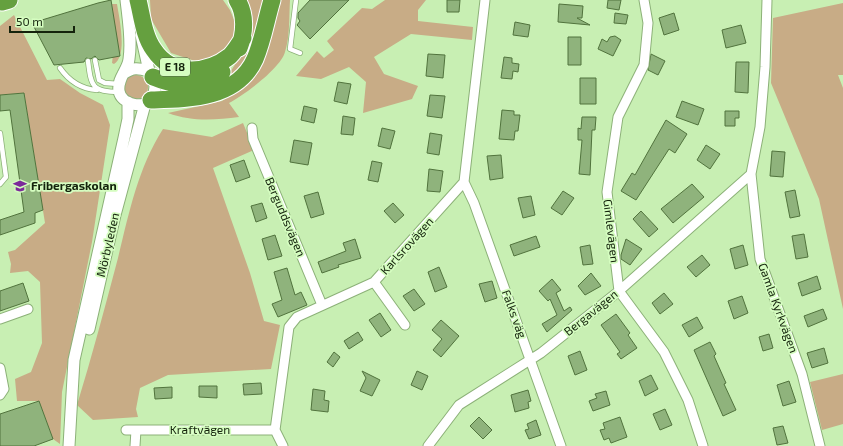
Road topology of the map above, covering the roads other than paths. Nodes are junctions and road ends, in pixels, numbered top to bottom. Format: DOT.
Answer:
graph roads {
  1 [pos="126,0"];
  2 [pos="137,0"];
  3 [pos="237,0"];
  4 [pos="272,0"];
  5 [pos="296,0"];
  6 [pos="485,0"];
  7 [pos="644,0"];
  8 [pos="767,0"];
  9 [pos="243,38"];
  10 [pos="300,53"];
  11 [pos="95,60"];
  12 [pos="88,61"];
  13 [pos="60,68"];
  14 [pos="151,74"];
  15 [pos="120,83"];
  16 [pos="101,90"];
  17 [pos="128,102"];
  18 [pos="148,102"];
  19 [pos="252,128"];
  20 [pos="0,133"];
  21 [pos="752,174"];
  22 [pos="464,182"];
  23 [pos="0,184"];
  24 [pos="374,282"];
  25 [pos="619,290"];
  26 [pos="322,306"];
  27 [pos="28,309"];
  28 [pos="0,320"];
  29 [pos="405,325"];
  30 [pos="531,360"];
  31 [pos="0,368"];
  32 [pos="73,386"];
  33 [pos="0,395"];
  34 [pos="126,430"];
  35 [pos="136,430"];
  36 [pos="275,430"];
  37 [pos="69,446"];
  38 [pos="135,446"];
  39 [pos="283,446"];
  40 [pos="428,446"];
  41 [pos="561,446"];
  42 [pos="703,446"];
  43 [pos="820,446"];
  1 -- 15 [label="street"];
  2 -- 9 [label="highway, E 18"];
  2 -- 14 [label="street"];
  3 -- 9 [label="highway, E 18"];
  4 -- 18 [label="highway"];
  5 -- 10 [label="lane"];
  6 -- 22 [label="street"];
  7 -- 25 [label="street, Gimlevägen"];
  8 -- 21 [label="street, Gamla Kyrkvägen"];
  9 -- 14 [label="highway, E 18"];
  11 -- 15 [label="lane"];
  12 -- 16 [label="lane"];
  13 -- 16 [label="lane"];
  14 -- 15 [label="street"];
  14 -- 18 [label="street"];
  15 -- 16 [label="lane"];
  15 -- 17 [label="street"];
  17 -- 18 [label="street"];
  17 -- 32 [label="street, Mörbyleden"];
  18 -- 32 [label="street, Mörbyleden"];
  19 -- 26 [label="street, Berguddsvägen"];
  20 -- 23 [label="lane"];
  21 -- 25 [label="street, Bergavägen"];
  21 -- 43 [label="street, Gamla Kyrkvägen"];
  22 -- 24 [label="street, Karlsrovägen"];
  22 -- 30 [label="street, Falks väg"];
  24 -- 26 [label="street, Karlsrovägen"];
  24 -- 29 [label="street"];
  25 -- 30 [label="street, Bergavägen"];
  25 -- 42 [label="street, Gimlevägen"];
  26 -- 36 [label="street, Karlsrovägen"];
  27 -- 28 [label="street"];
  30 -- 40 [label="street, Bergavägen"];
  30 -- 41 [label="street, Falks väg"];
  31 -- 33 [label="street"];
  32 -- 37 [label="street, Mörbyleden"];
  34 -- 35 [label="street, Kraftvägen"];
  35 -- 36 [label="street, Kraftvägen"];
  35 -- 38 [label="street"];
  36 -- 39 [label="street"];
}
